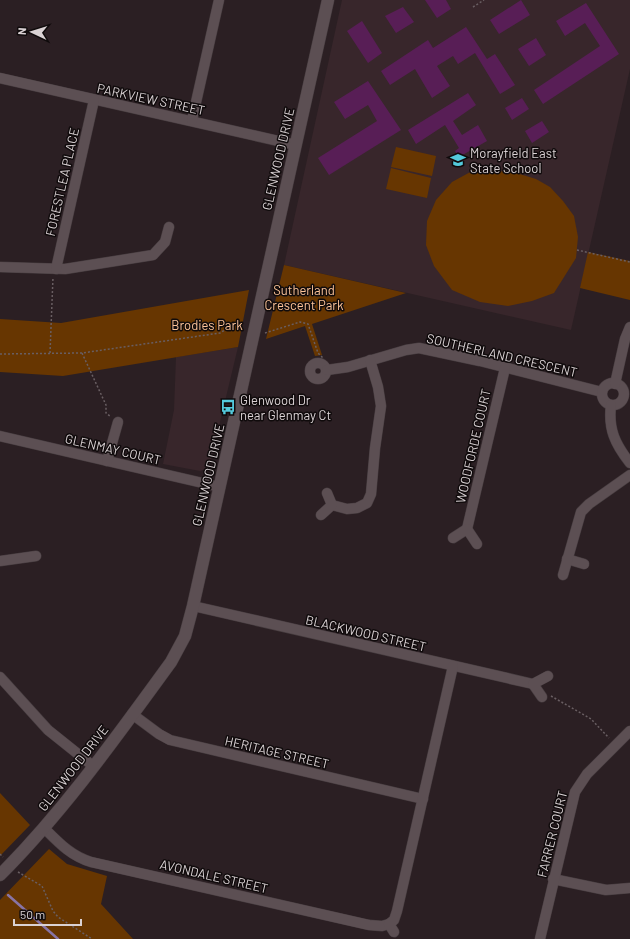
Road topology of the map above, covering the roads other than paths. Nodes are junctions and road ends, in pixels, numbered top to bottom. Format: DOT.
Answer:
graph roads {
  1 [pos="219,0"];
  2 [pos="328,0"];
  3 [pos="0,78"];
  4 [pos="94,100"];
  5 [pos="192,120"];
  6 [pos="296,145"];
  7 [pos="169,227"];
  8 [pos="0,267"];
  9 [pos="54,269"];
  10 [pos="630,327"];
  11 [pos="370,360"];
  12 [pos="324,366"];
  13 [pos="505,368"];
  14 [pos="615,384"];
  15 [pos="602,392"];
  16 [pos="627,396"];
  17 [pos="611,405"];
  18 [pos="118,422"];
  19 [pos="0,436"];
  20 [pos="107,461"];
  21 [pos="630,463"];
  22 [pos="630,475"];
  23 [pos="220,487"];
  24 [pos="327,493"];
  25 [pos="332,505"];
  26 [pos="321,515"];
  27 [pos="467,529"];
  28 [pos="454,538"];
  29 [pos="477,544"];
  30 [pos="36,556"];
  31 [pos="567,559"];
  32 [pos="0,561"];
  33 [pos="584,564"];
  34 [pos="563,575"];
  35 [pos="193,606"];
  36 [pos="453,666"];
  37 [pos="548,676"];
  38 [pos="0,677"];
  39 [pos="533,684"];
  40 [pos="542,697"];
  41 [pos="132,714"];
  42 [pos="630,731"];
  43 [pos="93,766"];
  44 [pos="423,799"];
  45 [pos="44,828"];
  46 [pos="0,876"];
  47 [pos="554,879"];
  48 [pos="630,888"];
  49 [pos="540,939"];
  1 -- 5 [label="street"];
  2 -- 6 [label="street, GLENWOOD DRIVE"];
  3 -- 4 [label="street, PARKVIEW STREET"];
  4 -- 5 [label="street, PARKVIEW STREET"];
  4 -- 9 [label="street, FORESTLEA PLACE"];
  5 -- 6 [label="street, PARKVIEW STREET"];
  6 -- 23 [label="street, GLENWOOD DRIVE"];
  7 -- 9 [label="street"];
  8 -- 9 [label="street"];
  10 -- 14 [label="street"];
  11 -- 12 [label="street, SOUTHERLAND CRESCENT"];
  11 -- 13 [label="street, SOUTHERLAND CRESCENT"];
  11 -- 25 [label="street"];
  13 -- 15 [label="street, SOUTHERLAND CRESCENT"];
  13 -- 27 [label="street, WOODFORDE COURT"];
  14 -- 15 [label="street"];
  14 -- 16 [label="street"];
  15 -- 17 [label="street"];
  16 -- 17 [label="street"];
  17 -- 21 [label="street"];
  18 -- 20 [label="street"];
  19 -- 20 [label="street, GLENMAY COURT"];
  20 -- 23 [label="street, GLENMAY COURT"];
  22 -- 31 [label="street"];
  23 -- 35 [label="street, GLENWOOD DRIVE"];
  24 -- 25 [label="street"];
  25 -- 26 [label="street"];
  27 -- 28 [label="street"];
  27 -- 29 [label="street"];
  30 -- 32 [label="street"];
  31 -- 33 [label="street"];
  31 -- 34 [label="street"];
  35 -- 36 [label="street, BLACKWOOD STREET"];
  35 -- 41 [label="street, GLENWOOD DRIVE"];
  36 -- 39 [label="street, BLACKWOOD STREET"];
  36 -- 44 [label="street, AVONDALE STREET"];
  37 -- 39 [label="street"];
  38 -- 43 [label="street"];
  39 -- 40 [label="street"];
  41 -- 43 [label="street, GLENWOOD DRIVE"];
  41 -- 44 [label="street, HERITAGE STREET"];
  42 -- 47 [label="street, FARRER COURT"];
  43 -- 45 [label="street, GLENWOOD DRIVE"];
  44 -- 45 [label="street, AVONDALE STREET"];
  45 -- 46 [label="street, GLENWOOD DRIVE"];
  47 -- 48 [label="street"];
  47 -- 49 [label="street, FARRER COURT"];
}
